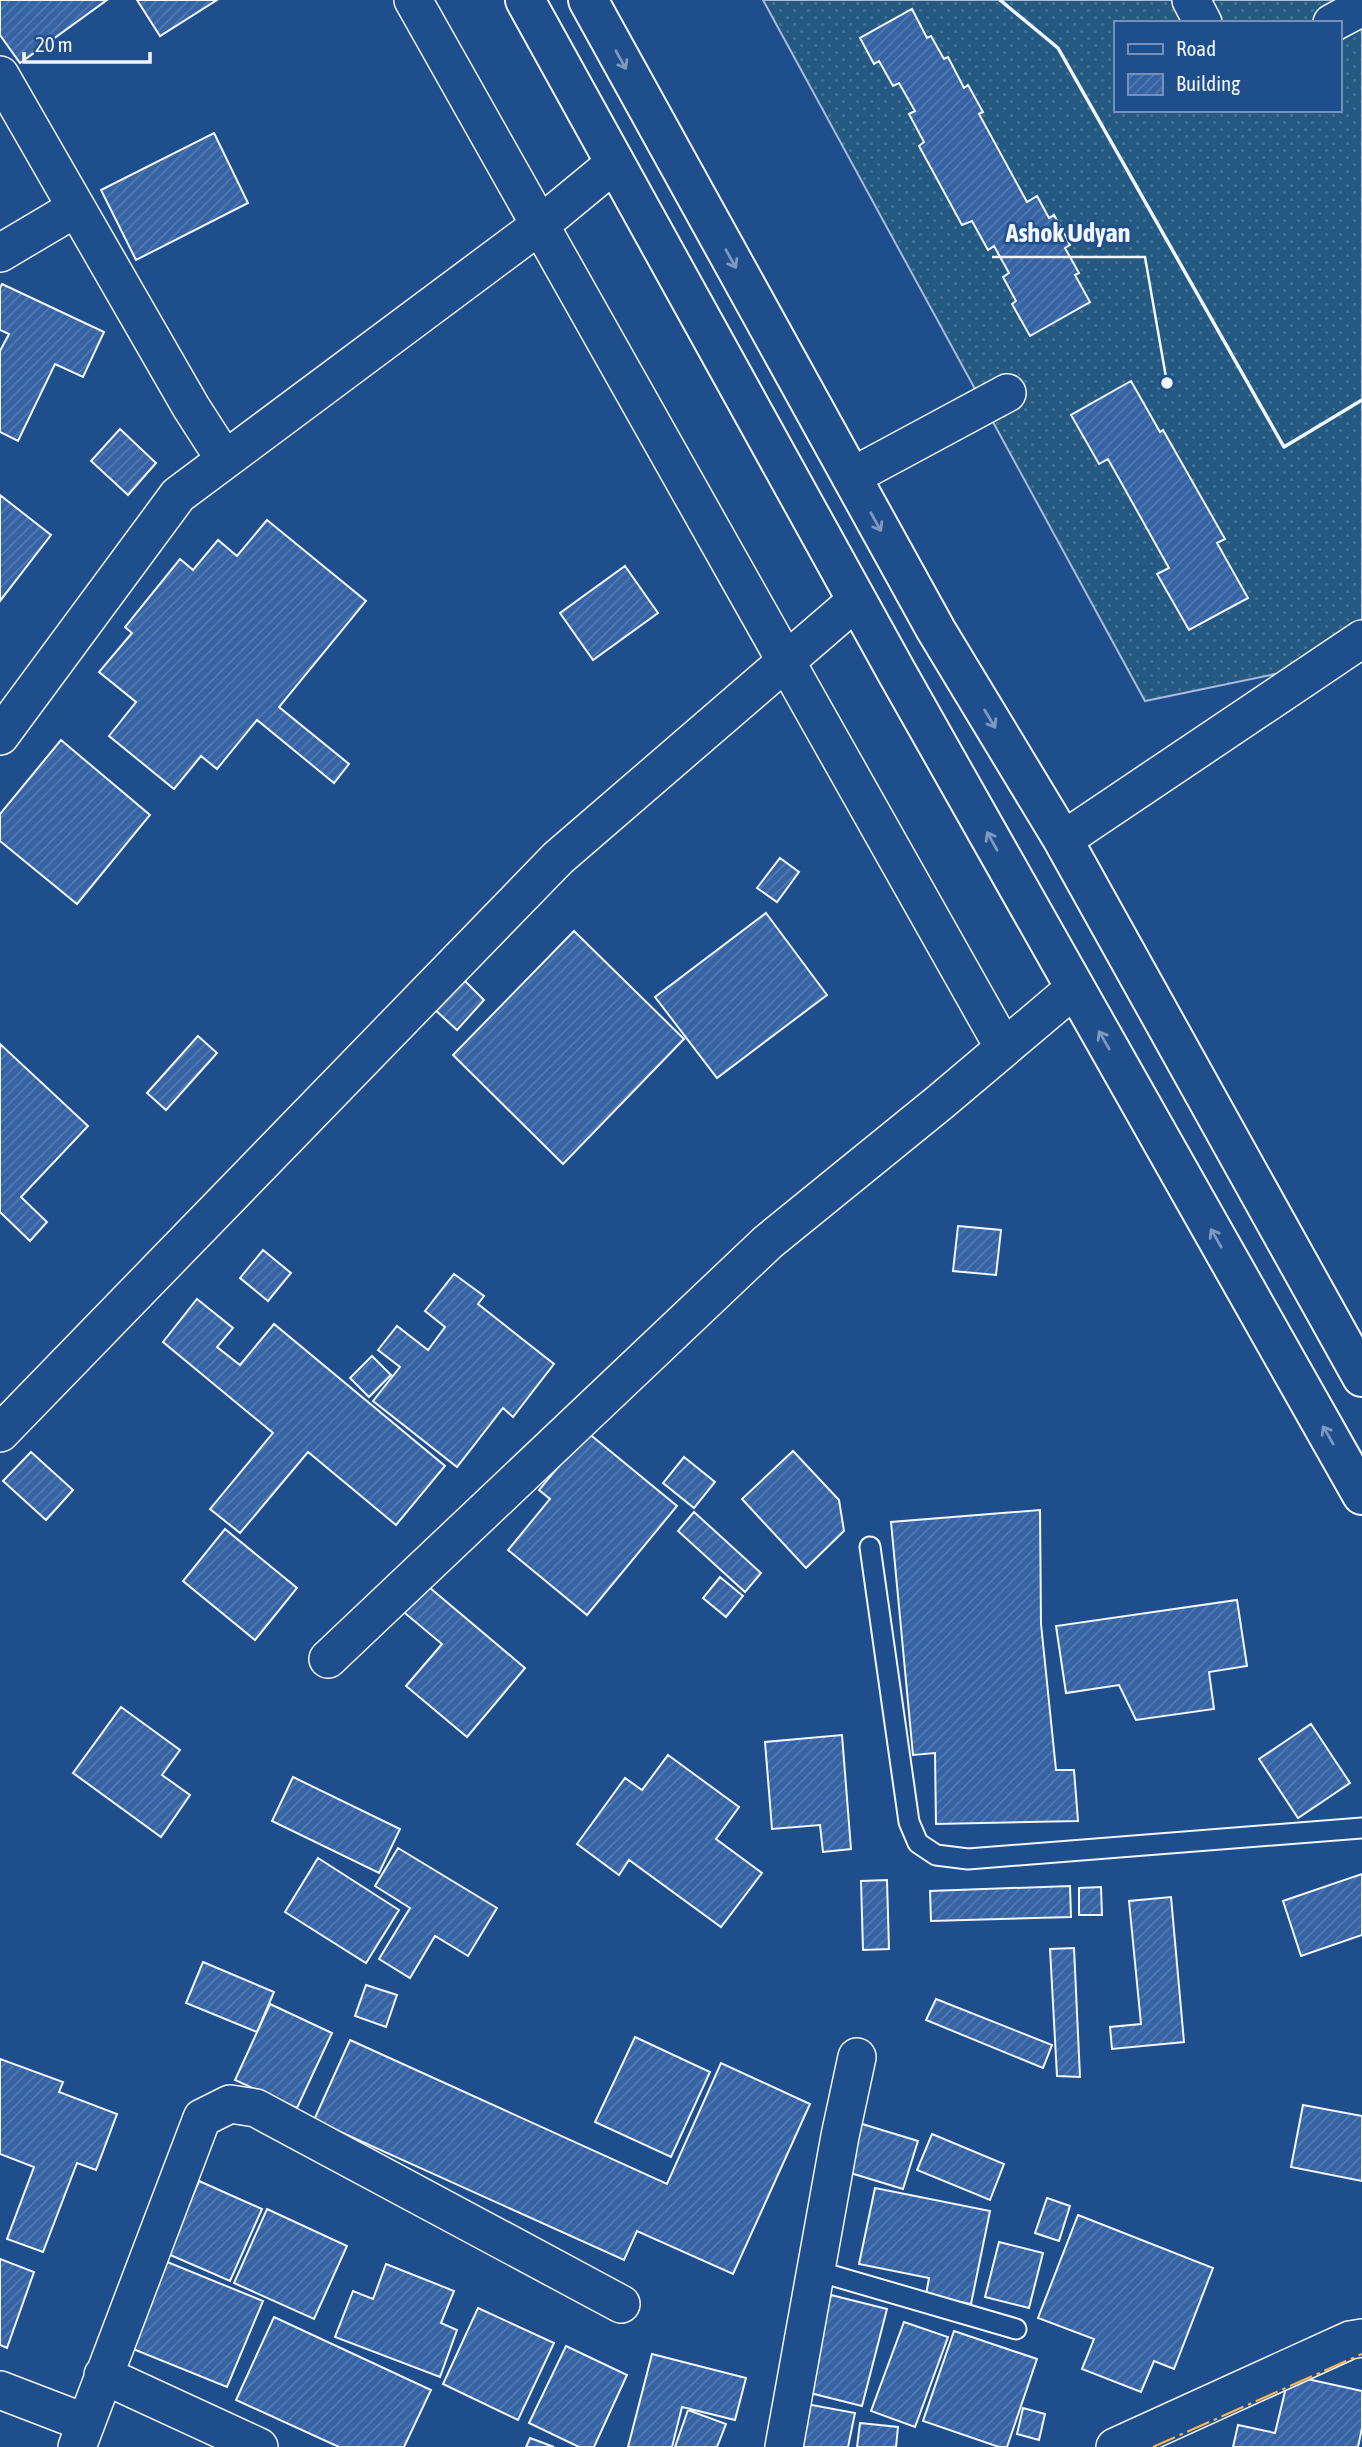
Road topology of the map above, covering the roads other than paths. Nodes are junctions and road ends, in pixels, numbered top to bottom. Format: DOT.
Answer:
graph roads {
  1 [pos="414,0"];
  2 [pos="525,0"];
  3 [pos="587,0"];
  4 [pos="1191,0"];
  5 [pos="1362,7"];
  6 [pos="1202,21"];
  7 [pos="1336,21"];
  8 [pos="0,75"];
  9 [pos="615,163"];
  10 [pos="76,208"];
  11 [pos="540,225"];
  12 [pos="0,253"];
  13 [pos="1007,393"];
  14 [pos="225,460"];
  15 [pos="851,477"];
  16 [pos="857,600"];
  17 [pos="1362,639"];
  18 [pos="786,661"];
  19 [pos="0,736"];
  20 [pos="1063,841"];
  21 [pos="1075,988"];
  22 [pos="1004,1048"];
  23 [pos="1362,1377"];
  24 [pos="0,1433"];
  25 [pos="1362,1495"];
  26 [pos="870,1547"];
  27 [pos="327,1659"];
  28 [pos="1362,1828"];
  29 [pos="857,2057"];
  30 [pos="817,2272"];
  31 [pos="621,2304"];
  32 [pos="1016,2329"];
  33 [pos="1362,2339"];
  34 [pos="103,2375"];
  35 [pos="0,2390"];
  36 [pos="81,2435"];
  37 [pos="259,2447"];
  38 [pos="784,2447"];
  39 [pos="1115,2447"];
  1 -- 11 [label="street"];
  2 -- 9 [label="main road"];
  3 -- 15 [label="main road, one-way"];
  4 -- 6 [label="street"];
  5 -- 7 [label="street"];
  8 -- 10 [label="street"];
  9 -- 11 [label="street"];
  9 -- 16 [label="main road"];
  10 -- 12 [label="street"];
  10 -- 14 [label="street"];
  11 -- 14 [label="street"];
  11 -- 18 [label="street"];
  13 -- 15 [label="street"];
  14 -- 19 [label="street"];
  15 -- 20 [label="main road, one-way"];
  16 -- 18 [label="street"];
  21 -- 16 [label="main road, one-way"];
  17 -- 20 [label="street"];
  18 -- 22 [label="street"];
  18 -- 24 [label="street"];
  20 -- 23 [label="main road"];
  21 -- 22 [label="street"];
  25 -- 21 [label="main road, one-way"];
  22 -- 27 [label="street"];
  26 -- 28 [label="lane"];
  29 -- 30 [label="street"];
  30 -- 32 [label="lane"];
  30 -- 38 [label="street"];
  31 -- 34 [label="street"];
  33 -- 39 [label="street"];
  34 -- 36 [label="street"];
  34 -- 37 [label="street"];
  35 -- 36 [label="street"];
}
